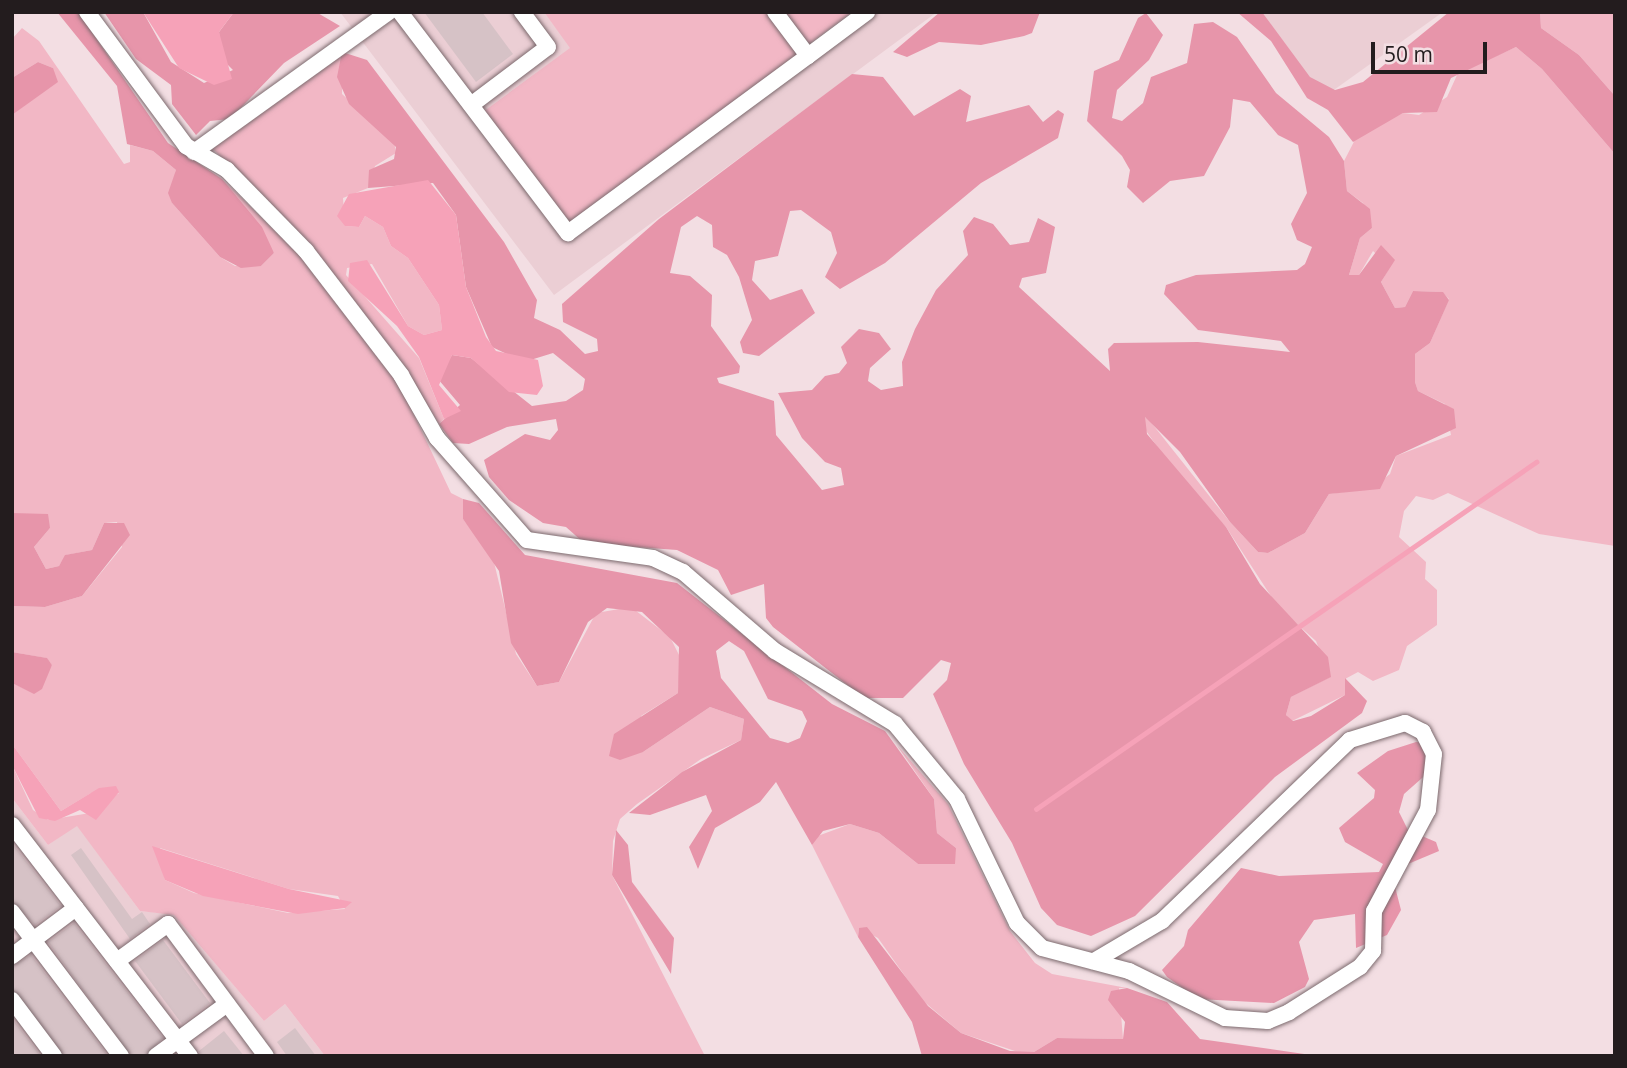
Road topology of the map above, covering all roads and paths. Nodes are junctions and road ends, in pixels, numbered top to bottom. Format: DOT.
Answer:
graph roads {
  1 [pos="87,12"];
  2 [pos="389,12"];
  3 [pos="400,12"];
  4 [pos="522,12"];
  5 [pos="775,12"];
  6 [pos="867,12"];
  7 [pos="808,56"];
  8 [pos="471,105"];
  9 [pos="194,152"];
  10 [pos="12,825"];
  11 [pos="76,908"];
  12 [pos="12,912"];
  13 [pos="33,940"];
  14 [pos="12,956"];
  15 [pos="117,961"];
  16 [pos="1094,961"];
  17 [pos="12,1000"];
  18 [pos="227,1004"];
  19 [pos="177,1039"];
  20 [pos="54,1056"];
  21 [pos="121,1056"];
  22 [pos="156,1056"];
  23 [pos="190,1056"];
  24 [pos="266,1056"];
  1 -- 9 [label="lane"];
  2 -- 9 [label="lane"];
  3 -- 8 [label="lane"];
  4 -- 8 [label="lane"];
  5 -- 7 [label="lane"];
  6 -- 7 [label="lane"];
  7 -- 8 [label="lane"];
  9 -- 16 [label="lane"];
  10 -- 11 [label="lane"];
  11 -- 13 [label="lane"];
  11 -- 15 [label="lane"];
  12 -- 13 [label="lane"];
  13 -- 14 [label="lane"];
  13 -- 21 [label="lane"];
  15 -- 18 [label="lane"];
  15 -- 19 [label="lane"];
  16 -- 16 [label="lane"];
  17 -- 20 [label="lane"];
  18 -- 19 [label="lane"];
  18 -- 24 [label="lane"];
  19 -- 22 [label="lane"];
  19 -- 23 [label="lane"];
}
